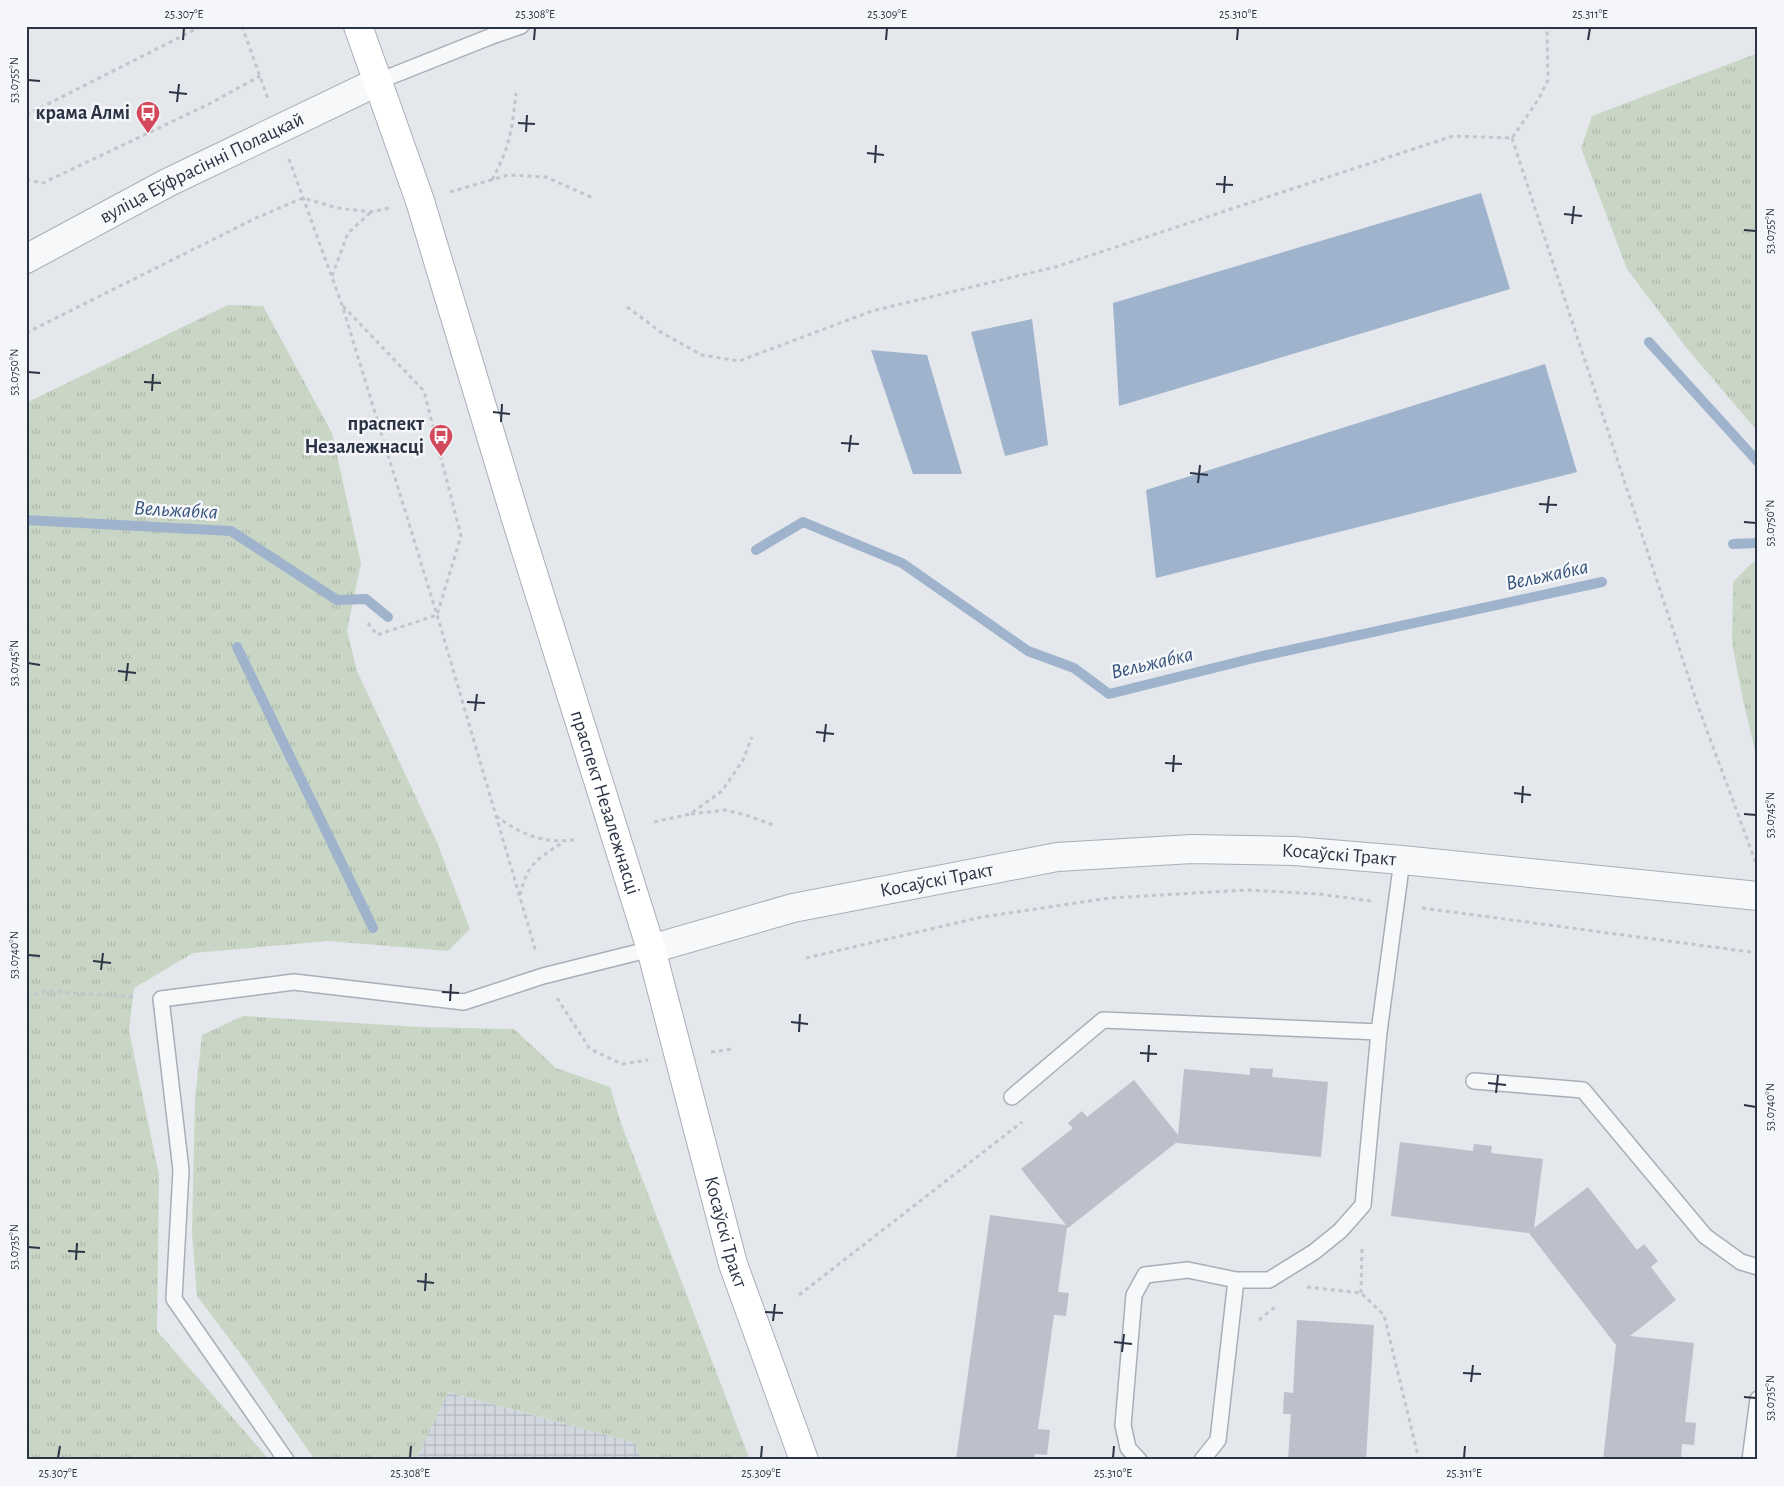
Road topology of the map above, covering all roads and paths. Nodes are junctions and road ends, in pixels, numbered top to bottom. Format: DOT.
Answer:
graph roads {
  1 [pos="202,26"];
  2 [pos="242,26"];
  3 [pos="358,26"];
  4 [pos="521,26"];
  5 [pos="1549,26"];
  6 [pos="260,76"];
  7 [pos="378,81"];
  8 [pos="516,93"];
  9 [pos="26,115"];
  10 [pos="279,129"];
  11 [pos="1512,138"];
  12 [pos="26,180"];
  13 [pos="492,180"];
  14 [pos="303,198"];
  15 [pos="593,198"];
  16 [pos="420,200"];
  17 [pos="371,212"];
  18 [pos="26,259"];
  19 [pos="332,277"];
  20 [pos="342,305"];
  21 [pos="627,307"];
  22 [pos="26,333"];
  23 [pos="437,615"];
  24 [pos="368,623"];
  25 [pos="752,737"];
  26 [pos="690,814"];
  27 [pos="496,815"];
  28 [pos="654,822"];
  29 [pos="773,825"];
  30 [pos="578,839"];
  31 [pos="563,842"];
  32 [pos="1402,860"];
  33 [pos="1758,869"];
  34 [pos="520,896"];
  35 [pos="1758,896"];
  36 [pos="1396,904"];
  37 [pos="651,949"];
  38 [pos="1758,953"];
  39 [pos="806,958"];
  40 [pos="543,976"];
  41 [pos="26,997"];
  42 [pos="161,999"];
  43 [pos="1379,1032"];
  44 [pos="732,1049"];
  45 [pos="679,1056"];
  46 [pos="1474,1081"];
  47 [pos="1012,1097"];
  48 [pos="1758,1267"];
  49 [pos="1236,1280"];
  50 [pos="1300,1287"];
  51 [pos="799,1295"];
  52 [pos="1280,1303"];
  53 [pos="1252,1325"];
  54 [pos="1758,1399"];
  55 [pos="286,1460"];
  56 [pos="804,1460"];
  57 [pos="1140,1460"];
  58 [pos="1202,1460"];
  59 [pos="1419,1460"];
  60 [pos="1750,1460"];
  1 -- 9 [label="path"];
  2 -- 6 [label="path"];
  3 -- 7 [label="main road, праспект Незалежнасці"];
  4 -- 7 [label="lane"];
  5 -- 11 [label="path"];
  6 -- 10 [label="path"];
  6 -- 12 [label="path"];
  7 -- 10 [label="street, вуліца Еўфрасінні Полацкай"];
  7 -- 16 [label="main road, праспект Незалежнасці"];
  8 -- 13 [label="path"];
  10 -- 14 [label="path"];
  10 -- 18 [label="street, вуліца Еўфрасінні Полацкай"];
  11 -- 21 [label="path"];
  11 -- 33 [label="path"];
  13 -- 15 [label="path"];
  13 -- 16 [label="path"];
  14 -- 17 [label="path"];
  14 -- 19 [label="path"];
  14 -- 22 [label="path"];
  16 -- 17 [label="path"];
  16 -- 37 [label="main road, праспект Незалежнасці"];
  17 -- 19 [label="path"];
  19 -- 20 [label="path"];
  20 -- 23 [label="path"];
  20 -- 23 [label="path"];
  23 -- 24 [label="path"];
  23 -- 27 [label="path"];
  25 -- 26 [label="path"];
  26 -- 28 [label="path"];
  26 -- 29 [label="path"];
  27 -- 31 [label="path"];
  27 -- 34 [label="path"];
  30 -- 31 [label="path"];
  31 -- 34 [label="path"];
  32 -- 35 [label="street, Косаўскі Тракт"];
  32 -- 36 [label="lane"];
  32 -- 37 [label="street, Косаўскі Тракт"];
  34 -- 40 [label="path"];
  36 -- 38 [label="path"];
  36 -- 39 [label="path"];
  36 -- 43 [label="lane"];
  37 -- 40 [label="lane"];
  37 -- 45 [label="main road, Косаўскі Тракт"];
  40 -- 42 [label="lane"];
  40 -- 45 [label="path"];
  41 -- 42 [label="path"];
  42 -- 55 [label="lane"];
  43 -- 47 [label="lane"];
  43 -- 49 [label="lane"];
  44 -- 45 [label="path"];
  45 -- 56 [label="main road, Косаўскі Тракт"];
  46 -- 48 [label="lane"];
  47 -- 51 [label="path"];
  49 -- 57 [label="lane"];
  49 -- 58 [label="lane"];
  50 -- 59 [label="path"];
  52 -- 53 [label="path"];
  54 -- 60 [label="lane"];
}
